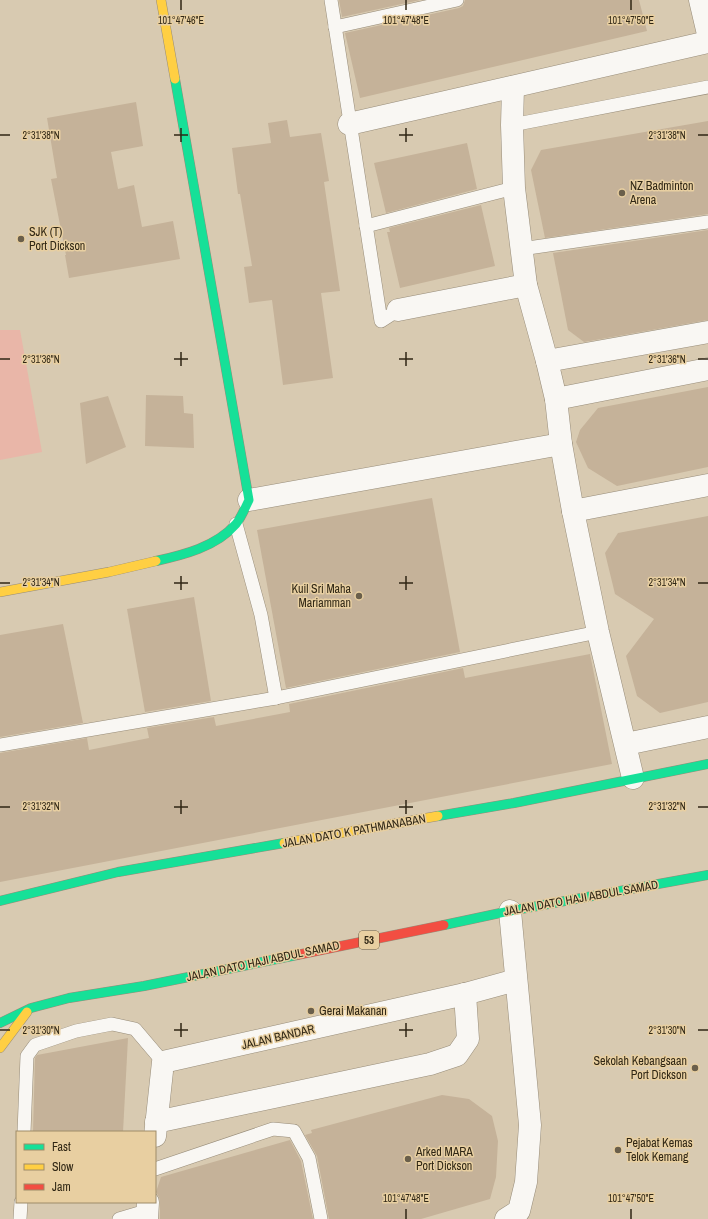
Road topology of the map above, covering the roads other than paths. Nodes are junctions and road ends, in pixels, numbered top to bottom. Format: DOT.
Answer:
graph roads {
  1 [pos="161,0"];
  2 [pos="331,0"];
  3 [pos="457,0"];
  4 [pos="700,0"];
  5 [pos="335,27"];
  6 [pos="708,34"];
  7 [pos="708,42"];
  8 [pos="708,87"];
  9 [pos="513,88"];
  10 [pos="349,124"];
  11 [pos="512,125"];
  12 [pos="514,188"];
  13 [pos="708,222"];
  14 [pos="366,226"];
  15 [pos="522,249"];
  16 [pos="526,285"];
  17 [pos="398,310"];
  18 [pos="708,332"];
  19 [pos="547,361"];
  20 [pos="708,370"];
  21 [pos="556,399"];
  22 [pos="561,444"];
  23 [pos="708,485"];
  24 [pos="249,500"];
  25 [pos="573,511"];
  26 [pos="236,524"];
  27 [pos="0,592"];
  28 [pos="598,632"];
  29 [pos="276,698"];
  30 [pos="708,727"];
  31 [pos="626,744"];
  32 [pos="0,745"];
  33 [pos="708,764"];
  34 [pos="633,778"];
  35 [pos="708,875"];
  36 [pos="0,901"];
  37 [pos="510,911"];
  38 [pos="516,980"];
  39 [pos="465,994"];
  40 [pos="31,1008"];
  41 [pos="0,1023"];
  42 [pos="0,1048"];
  43 [pos="163,1062"];
  44 [pos="156,1129"];
  45 [pos="24,1131"];
  46 [pos="156,1169"];
  47 [pos="21,1203"];
  48 [pos="147,1211"];
  49 [pos="20,1219"];
  50 [pos="119,1219"];
  51 [pos="321,1219"];
  52 [pos="506,1219"];
  1 -- 24 [label="street"];
  2 -- 5 [label="lane"];
  3 -- 5 [label="lane"];
  4 -- 6 [label="street"];
  5 -- 10 [label="lane"];
  7 -- 9 [label="street"];
  8 -- 11 [label="lane"];
  9 -- 10 [label="street"];
  9 -- 11 [label="street"];
  10 -- 14 [label="lane"];
  11 -- 12 [label="street"];
  12 -- 14 [label="lane"];
  12 -- 15 [label="street"];
  13 -- 15 [label="lane"];
  14 -- 17 [label="lane"];
  15 -- 16 [label="street"];
  16 -- 17 [label="street"];
  16 -- 19 [label="street"];
  18 -- 19 [label="street"];
  19 -- 21 [label="street"];
  20 -- 21 [label="street"];
  21 -- 22 [label="street"];
  22 -- 24 [label="street"];
  22 -- 25 [label="street"];
  23 -- 25 [label="street"];
  24 -- 26 [label="street"];
  25 -- 28 [label="street"];
  26 -- 27 [label="street"];
  26 -- 29 [label="lane"];
  28 -- 29 [label="lane"];
  28 -- 31 [label="street"];
  29 -- 32 [label="lane"];
  30 -- 31 [label="street"];
  31 -- 34 [label="street"];
  33 -- 34 [label="street, JALAN DATO K PATHMANABAN"];
  34 -- 36 [label="street, JALAN DATO K PATHMANABAN"];
  35 -- 37 [label="street, JALAN DATO HAJI ABDUL SAMAD / 53"];
  37 -- 38 [label="street"];
  37 -- 40 [label="street, JALAN DATO HAJI ABDUL SAMAD / 53"];
  38 -- 39 [label="street, JALAN BANDAR"];
  38 -- 52 [label="street"];
  39 -- 43 [label="street, JALAN BANDAR"];
  39 -- 44 [label="street"];
  40 -- 41 [label="street, JALAN DATO HAJI ABDUL SAMAD / 53"];
  40 -- 42 [label="street"];
  43 -- 44 [label="street"];
  43 -- 45 [label="lane"];
  46 -- 51 [label="lane"];
  47 -- 49 [label="lane"];
  48 -- 50 [label="lane"];
}
